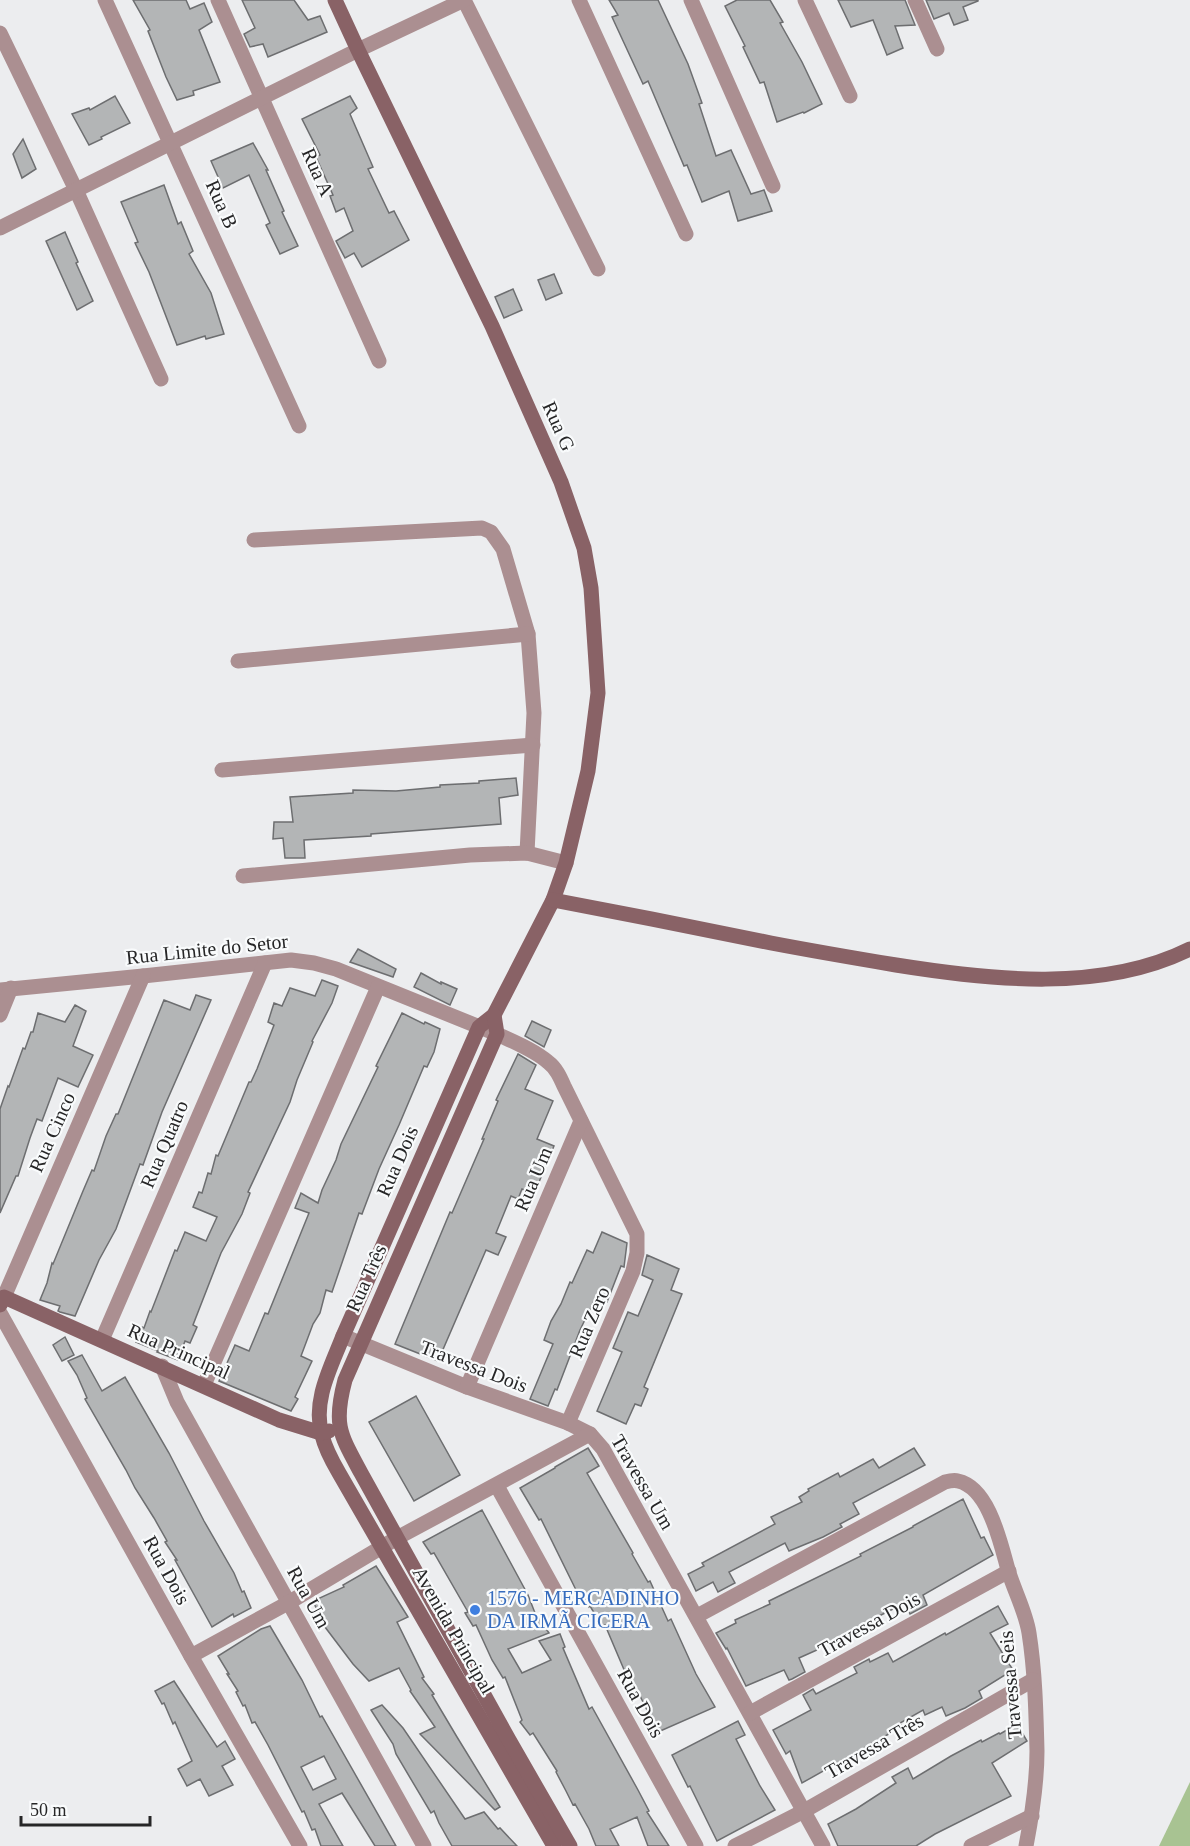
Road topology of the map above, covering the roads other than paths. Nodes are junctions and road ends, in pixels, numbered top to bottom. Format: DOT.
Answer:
graph roads {
  1 [pos="105,0"];
  2 [pos="218,0"];
  3 [pos="335,0"];
  4 [pos="464,0"];
  5 [pos="579,0"];
  6 [pos="691,0"];
  7 [pos="805,0"];
  8 [pos="915,0"];
  9 [pos="0,33"];
  10 [pos="937,49"];
  11 [pos="358,50"];
  12 [pos="850,96"];
  13 [pos="262,97"];
  14 [pos="171,142"];
  15 [pos="773,186"];
  16 [pos="76,190"];
  17 [pos="0,228"];
  18 [pos="686,234"];
  19 [pos="598,269"];
  20 [pos="379,361"];
  21 [pos="161,379"];
  22 [pos="299,426"];
  23 [pos="254,540"];
  24 [pos="528,634"];
  25 [pos="238,661"];
  26 [pos="533,745"];
  27 [pos="222,770"];
  28 [pos="527,853"];
  29 [pos="566,863"];
  30 [pos="243,876"];
  31 [pos="553,900"];
  32 [pos="1190,949"];
  33 [pos="265,963"];
  34 [pos="143,976"];
  35 [pos="378,987"];
  36 [pos="6,989"];
  37 [pos="0,1015"];
  38 [pos="494,1015"];
  39 [pos="479,1027"];
  40 [pos="497,1034"];
  41 [pos="581,1121"];
  42 [pos="1,1299"];
  43 [pos="0,1313"];
  44 [pos="343,1336"];
  45 [pos="102,1341"];
  46 [pos="360,1343"];
  47 [pos="162,1366"];
  48 [pos="204,1385"];
  49 [pos="467,1386"];
  50 [pos="568,1423"];
  51 [pos="339,1429"];
  52 [pos="321,1433"];
  53 [pos="590,1434"];
  54 [pos="497,1485"];
  55 [pos="398,1538"];
  56 [pos="382,1547"];
  57 [pos="1009,1571"];
  58 [pos="288,1603"];
  59 [pos="697,1616"];
  60 [pos="191,1656"];
  61 [pos="1033,1680"];
  62 [pos="750,1713"];
  63 [pos="804,1811"];
  64 [pos="1032,1816"];
  65 [pos="300,1846"];
  66 [pos="424,1846"];
  67 [pos="554,1846"];
  68 [pos="570,1846"];
  69 [pos="696,1846"];
  70 [pos="735,1846"];
  71 [pos="823,1846"];
  72 [pos="971,1846"];
  73 [pos="1026,1846"];
  1 -- 14 [label="street, Rua B"];
  2 -- 13 [label="street, Rua A"];
  3 -- 11 [label="street, Rua G"];
  4 -- 11 [label="street"];
  4 -- 19 [label="street"];
  5 -- 18 [label="street"];
  6 -- 15 [label="street"];
  7 -- 12 [label="street"];
  8 -- 10 [label="street"];
  9 -- 16 [label="street"];
  11 -- 13 [label="street"];
  11 -- 29 [label="street, Rua G"];
  13 -- 14 [label="street"];
  13 -- 20 [label="street, Rua A"];
  14 -- 16 [label="street"];
  14 -- 22 [label="street, Rua B"];
  16 -- 17 [label="street"];
  16 -- 21 [label="street"];
  23 -- 24 [label="street"];
  24 -- 25 [label="street"];
  24 -- 26 [label="street"];
  26 -- 27 [label="street"];
  26 -- 28 [label="street"];
  28 -- 29 [label="street"];
  28 -- 30 [label="street"];
  29 -- 31 [label="street, Rua G"];
  31 -- 32 [label="street"];
  31 -- 38 [label="street, Rua Dois"];
  33 -- 34 [label="street, Rua Limite do Setor"];
  33 -- 35 [label="street, Rua Limite do Setor"];
  33 -- 45 [label="street, Rua Quatro"];
  34 -- 36 [label="street, Rua Limite do Setor"];
  34 -- 42 [label="street, Rua Cinco"];
  35 -- 39 [label="street, Rua Limite do Setor"];
  35 -- 48 [label="street"];
  36 -- 37 [label="street"];
  38 -- 39 [label="street, Rua Dois"];
  38 -- 40 [label="street"];
  39 -- 40 [label="street, Rua Limite do Setor"];
  39 -- 44 [label="street, Rua Dois"];
  40 -- 41 [label="street"];
  40 -- 46 [label="street, Rua Três"];
  41 -- 49 [label="street, Rua Um"];
  41 -- 50 [label="street, Rua Zero"];
  42 -- 45 [label="street, Rua Principal"];
  43 -- 60 [label="street, Rua Dois"];
  44 -- 46 [label="street, Travessa Dois"];
  44 -- 52 [label="street, Rua Dois"];
  45 -- 47 [label="street, Rua Principal"];
  46 -- 49 [label="street, Travessa Dois"];
  46 -- 51 [label="street, Rua Três"];
  47 -- 48 [label="street, Rua Principal"];
  47 -- 58 [label="street, Rua Um"];
  48 -- 52 [label="street, Rua Principal"];
  49 -- 50 [label="street, Travessa Dois"];
  50 -- 53 [label="street, Travessa Dois"];
  51 -- 52 [label="street"];
  51 -- 55 [label="street, Rua Três"];
  52 -- 56 [label="street, Avenida Principal"];
  53 -- 54 [label="street, Travessa Um"];
  53 -- 59 [label="street, Travessa Um"];
  54 -- 55 [label="street, Travessa Um"];
  54 -- 69 [label="street, Rua Dois"];
  55 -- 56 [label="street, Travessa Um"];
  55 -- 68 [label="street, Avenida Principal"];
  56 -- 58 [label="street"];
  56 -- 67 [label="street, Avenida Principal"];
  57 -- 59 [label="street, Travessa Seis"];
  57 -- 61 [label="street, Travessa Seis"];
  57 -- 62 [label="street, Travessa Dois"];
  58 -- 60 [label="street"];
  58 -- 66 [label="street, Rua Um"];
  59 -- 62 [label="street, Travessa Um"];
  60 -- 65 [label="street, Rua Dois"];
  61 -- 63 [label="street, Travessa Três"];
  61 -- 64 [label="street, Travessa Seis"];
  62 -- 63 [label="street, Travessa Um"];
  63 -- 70 [label="street, Travessa Três"];
  63 -- 71 [label="street, Travessa Um"];
  64 -- 72 [label="street"];
  64 -- 73 [label="street, Travessa Seis"];
}
